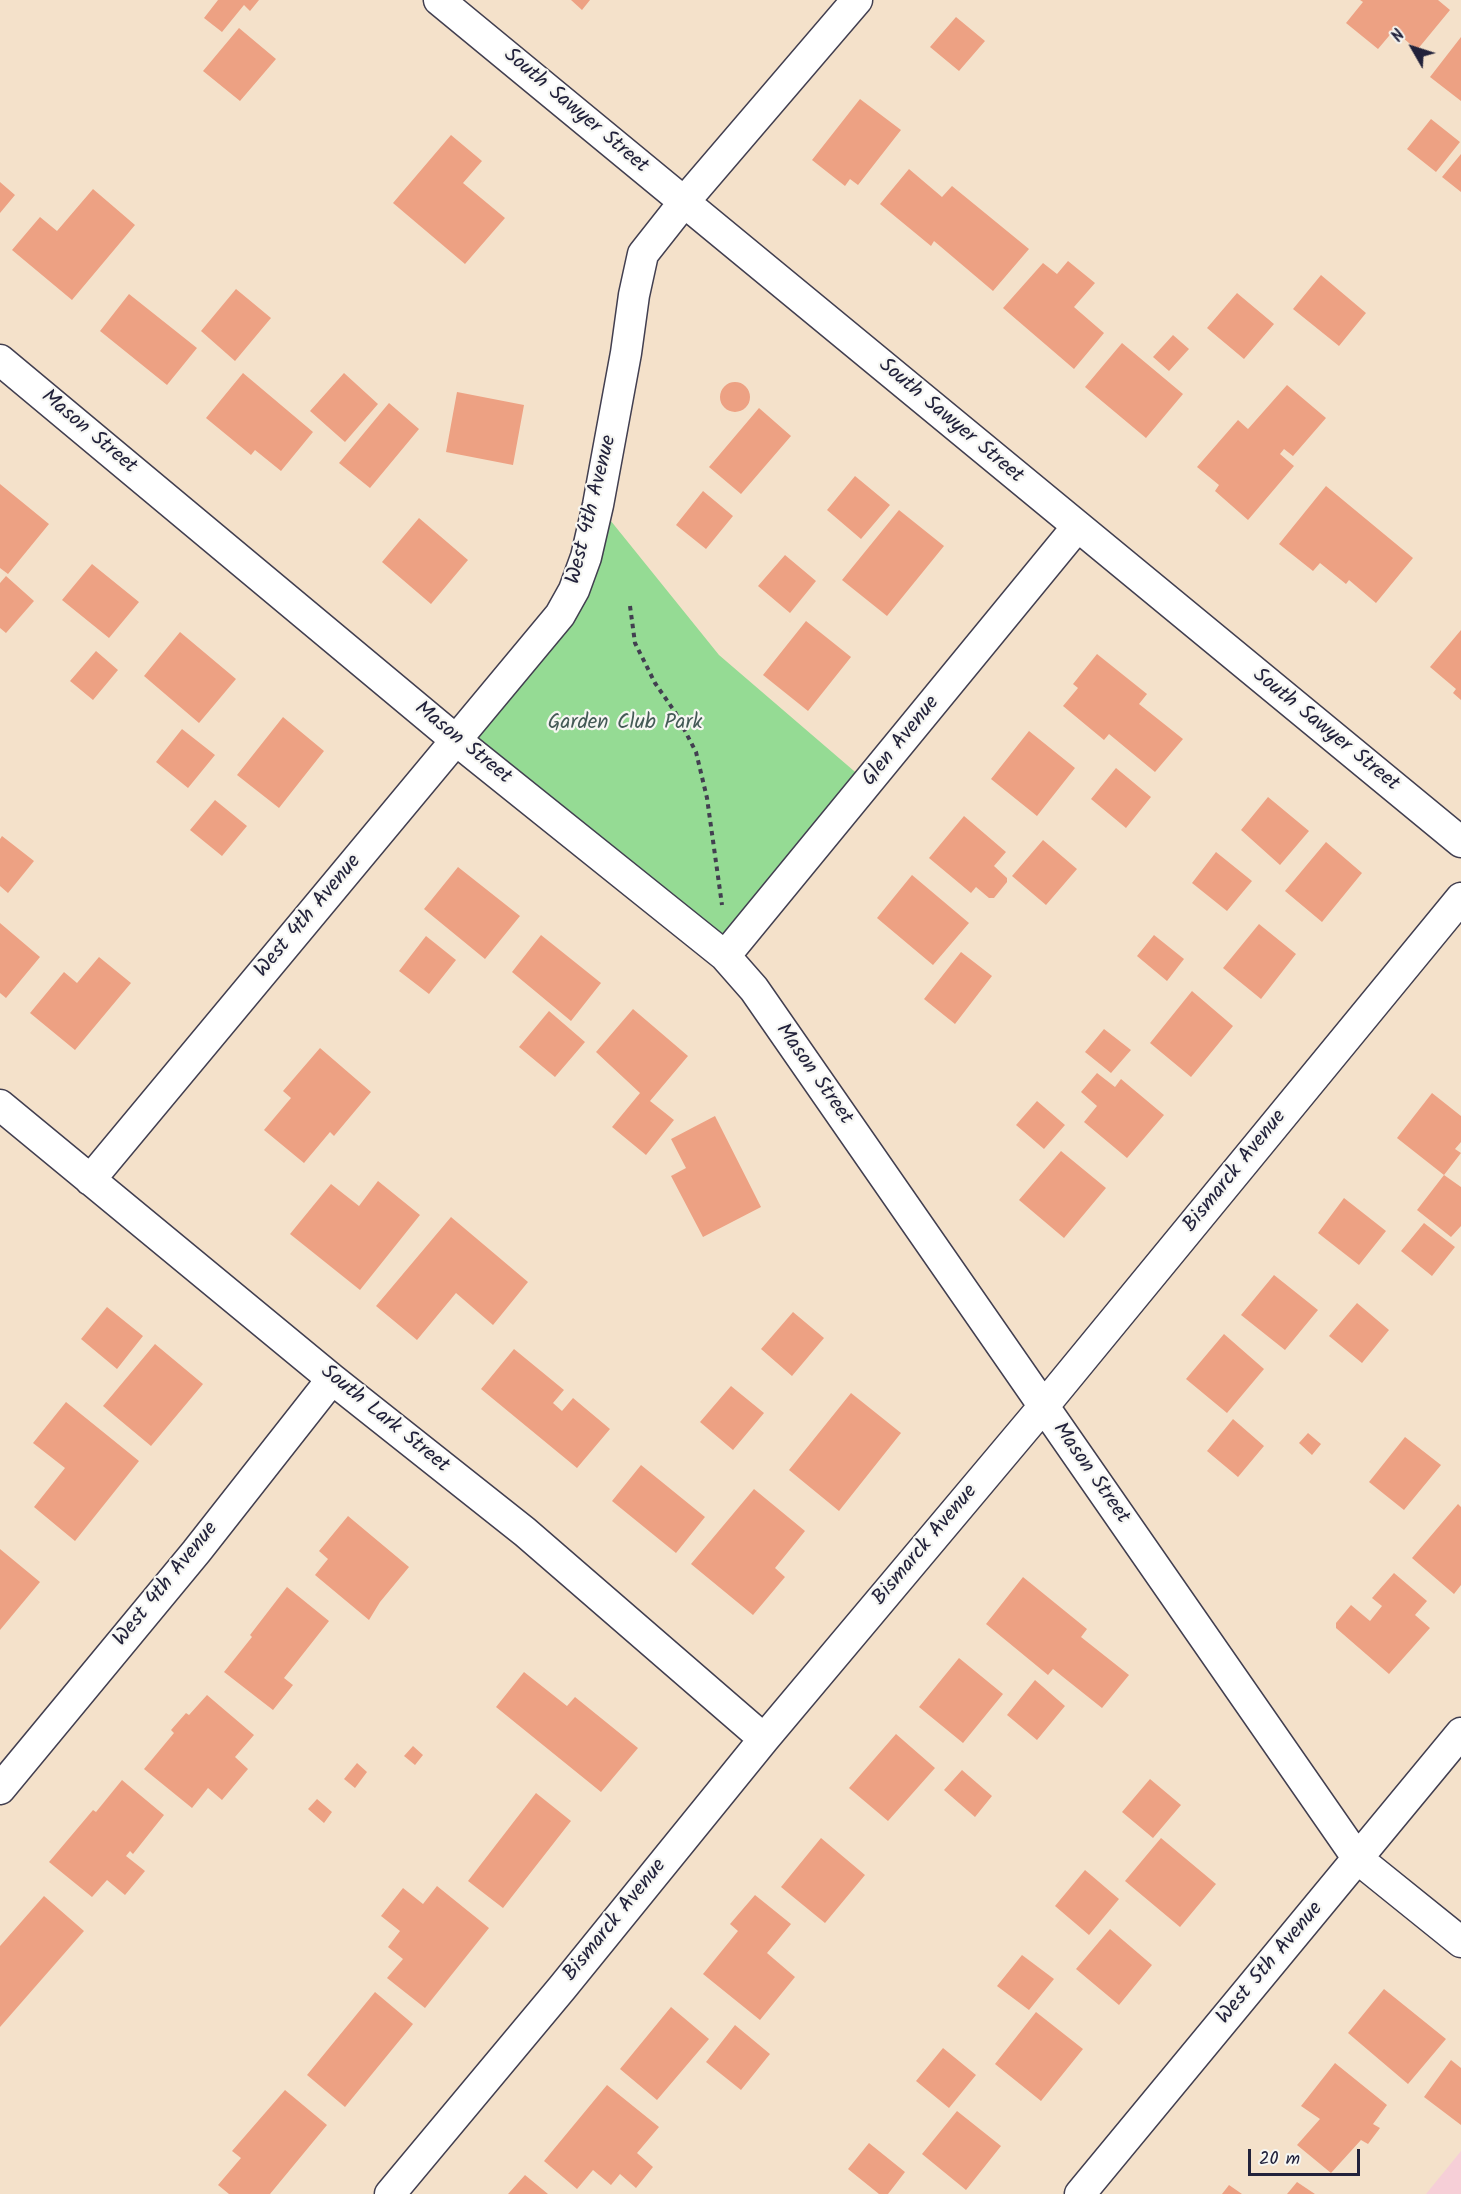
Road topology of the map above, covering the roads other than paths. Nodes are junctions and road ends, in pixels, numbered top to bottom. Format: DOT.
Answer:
graph roads {
  1 [pos="439,0"];
  2 [pos="857,0"];
  3 [pos="684,202"];
  4 [pos="0,360"];
  5 [pos="1077,527"];
  6 [pos="457,741"];
  7 [pos="1461,842"];
  8 [pos="1461,898"];
  9 [pos="725,957"];
  10 [pos="0,1105"];
  11 [pos="90,1180"];
  12 [pos="332,1380"];
  13 [pos="1043,1407"];
  14 [pos="1461,1733"];
  15 [pos="764,1739"];
  16 [pos="0,1789"];
  17 [pos="1358,1859"];
  18 [pos="1461,1942"];
  19 [pos="390,2194"];
  20 [pos="1080,2194"];
  1 -- 3 [label="street, South Sawyer Street"];
  2 -- 3 [label="street, West 4th Avenue"];
  3 -- 5 [label="street, South Sawyer Street"];
  3 -- 6 [label="street, West 4th Avenue"];
  4 -- 6 [label="street, Mason Street"];
  5 -- 7 [label="street, South Sawyer Street"];
  5 -- 9 [label="street, Glen Avenue"];
  6 -- 9 [label="street, Mason Street"];
  6 -- 11 [label="street, West 4th Avenue"];
  8 -- 13 [label="street, Bismarck Avenue"];
  9 -- 13 [label="street, Mason Street"];
  10 -- 11 [label="street, South Lark Street"];
  11 -- 12 [label="street, South Lark Street"];
  12 -- 15 [label="street, South Lark Street"];
  12 -- 16 [label="street, West 4th Avenue"];
  13 -- 15 [label="street, Bismarck Avenue"];
  13 -- 17 [label="street, Mason Street"];
  14 -- 17 [label="street, West 5th Avenue"];
  15 -- 19 [label="street, Bismarck Avenue"];
  17 -- 18 [label="street, Mason Street"];
  17 -- 20 [label="street, West 5th Avenue"];
}
